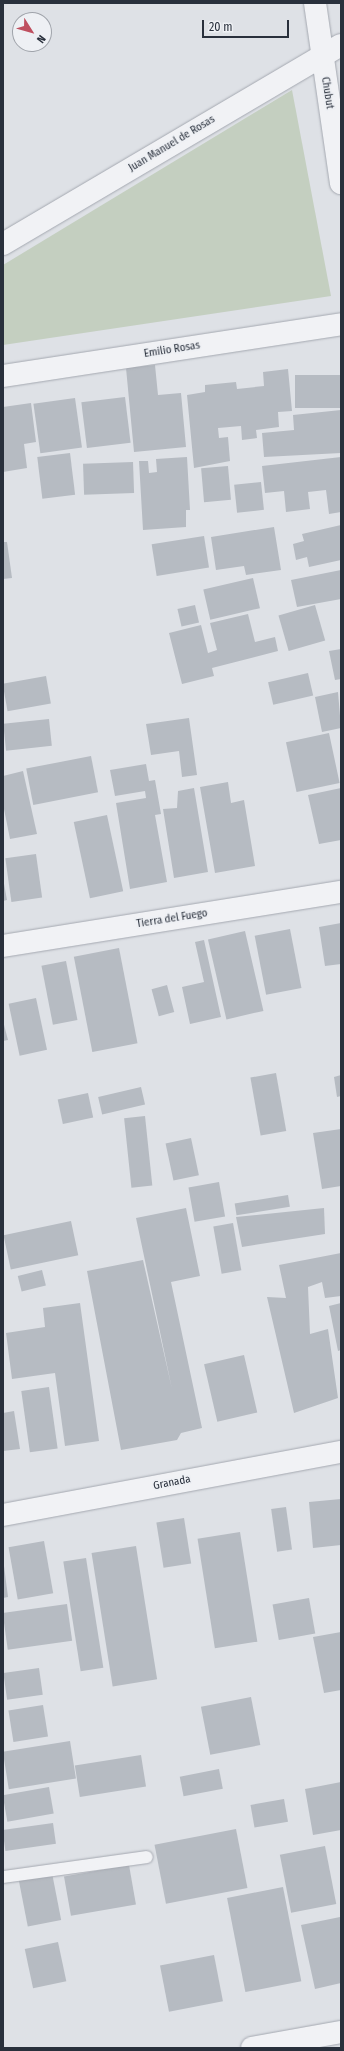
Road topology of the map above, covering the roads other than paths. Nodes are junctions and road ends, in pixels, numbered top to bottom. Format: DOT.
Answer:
graph roads {
  1 [pos="315,3"];
  2 [pos="341,45"];
  3 [pos="321,55"];
  4 [pos="341,184"];
  5 [pos="3,244"];
  6 [pos="341,324"];
  7 [pos="3,376"];
  8 [pos="341,892"];
  9 [pos="3,946"];
  10 [pos="341,1452"];
  11 [pos="3,1515"];
  12 [pos="147,1856"];
  13 [pos="3,1878"];
  14 [pos="341,2032"];
  15 [pos="252,2048"];
  1 -- 3 [label="street, Chubut"];
  2 -- 3 [label="street, Juan Manuel de Rosas"];
  3 -- 4 [label="street, Chubut"];
  3 -- 5 [label="street, Juan Manuel de Rosas"];
  6 -- 7 [label="street, Emilio Rosas"];
  8 -- 9 [label="street, Tierra del Fuego"];
  10 -- 11 [label="street, Granada"];
  12 -- 13 [label="lane"];
  14 -- 15 [label="street"];
}
